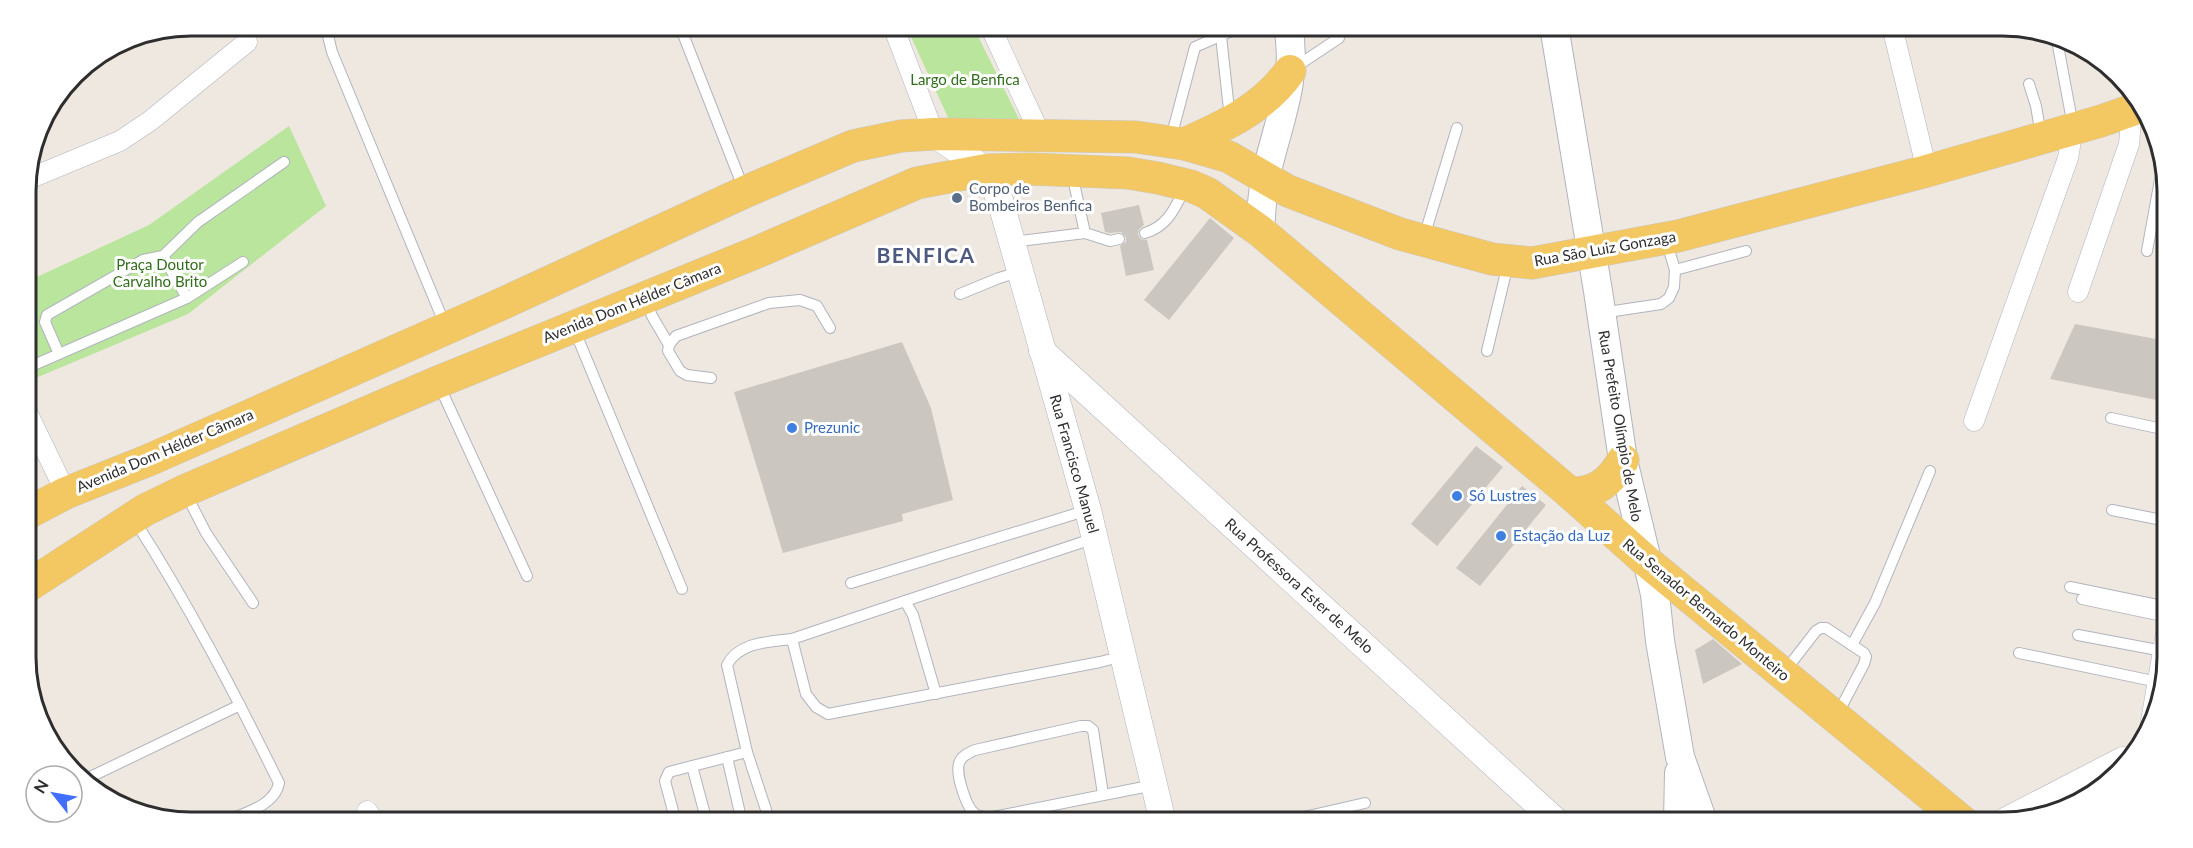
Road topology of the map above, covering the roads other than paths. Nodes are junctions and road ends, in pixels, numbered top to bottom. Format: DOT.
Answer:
graph roads {
  1 [pos="328,36"];
  2 [pos="684,36"];
  3 [pos="897,36"];
  4 [pos="995,36"];
  5 [pos="1221,36"];
  6 [pos="1290,36"];
  7 [pos="1556,36"];
  8 [pos="1894,36"];
  9 [pos="1339,38"];
  10 [pos="247,42"];
  11 [pos="2059,47"];
  12 [pos="1290,70"];
  13 [pos="2029,84"];
  14 [pos="2133,109"];
  15 [pos="2135,111"];
  16 [pos="1230,122"];
  17 [pos="1457,128"];
  18 [pos="2073,129"];
  19 [pos="934,134"];
  20 [pos="1041,136"];
  21 [pos="2041,138"];
  22 [pos="1177,143"];
  23 [pos="284,162"];
  24 [pos="986,170"];
  25 [pos="1071,171"];
  26 [pos="1928,171"];
  27 [pos="37,176"];
  28 [pos="1265,179"];
  29 [pos="1187,185"];
  30 [pos="747,191"];
  31 [pos="2157,202"];
  32 [pos="1260,231"];
  33 [pos="1084,233"];
  34 [pos="1145,233"];
  35 [pos="1665,238"];
  36 [pos="1119,239"];
  37 [pos="1423,240"];
  38 [pos="1011,242"];
  39 [pos="1746,251"];
  40 [pos="2147,251"];
  41 [pos="1591,253"];
  42 [pos="163,256"];
  43 [pos="1509,261"];
  44 [pos="243,262"];
  45 [pos="1675,270"];
  46 [pos="1020,272"];
  47 [pos="2078,292"];
  48 [pos="960,294"];
  49 [pos="187,298"];
  50 [pos="644,298"];
  51 [pos="1601,313"];
  52 [pos="572,326"];
  53 [pos="446,328"];
  54 [pos="830,328"];
  55 [pos="669,345"];
  56 [pos="1041,350"];
  57 [pos="1487,351"];
  58 [pos="59,354"];
  59 [pos="36,364"];
  60 [pos="711,378"];
  61 [pos="438,382"];
  62 [pos="2111,418"];
  63 [pos="1974,421"];
  64 [pos="2157,428"];
  65 [pos="36,431"];
  66 [pos="1623,460"];
  67 [pos="1930,471"];
  68 [pos="184,491"];
  69 [pos="66,493"];
  70 [pos="1570,493"];
  71 [pos="36,509"];
  72 [pos="1088,510"];
  73 [pos="2112,510"];
  74 [pos="133,518"];
  75 [pos="2157,519"];
  76 [pos="1095,538"];
  77 [pos="1646,561"];
  78 [pos="528,576"];
  79 [pos="36,581"];
  80 [pos="850,583"];
  81 [pos="2070,587"];
  82 [pos="682,590"];
  83 [pos="2082,599"];
  84 [pos="905,601"];
  85 [pos="253,603"];
  86 [pos="2157,605"];
  87 [pos="2157,615"];
  88 [pos="2078,635"];
  89 [pos="792,639"];
  90 [pos="1852,645"];
  91 [pos="2157,650"];
  92 [pos="2019,653"];
  93 [pos="1123,656"];
  94 [pos="1783,674"];
  95 [pos="2155,681"];
  96 [pos="936,694"];
  97 [pos="240,705"];
  98 [pos="1836,717"];
  99 [pos="747,752"];
  100 [pos="727,757"];
  101 [pos="1680,757"];
  102 [pos="2114,765"];
  103 [pos="692,766"];
  104 [pos="93,776"];
  105 [pos="1154,785"];
  106 [pos="1103,794"];
  107 [pos="1365,803"];
  108 [pos="2027,810"];
  109 [pos="245,812"];
  110 [pos="673,812"];
  111 [pos="704,812"];
  112 [pos="740,812"];
  113 [pos="767,812"];
  114 [pos="973,812"];
  115 [pos="1017,812"];
  116 [pos="1161,812"];
  117 [pos="1326,812"];
  118 [pos="1546,812"];
  119 [pos="1678,812"];
  120 [pos="1699,812"];
  121 [pos="1951,812"];
  1 -- 53 [label="lane"];
  2 -- 30 [label="lane"];
  3 -- 19 [label="street"];
  4 -- 20 [label="street"];
  5 -- 16 [label="lane"];
  5 -- 22 [label="lane"];
  6 -- 12 [label="main road"];
  7 -- 41 [label="main road, Rua Prefeito Olímpio de Melo"];
  8 -- 26 [label="street"];
  9 -- 12 [label="lane"];
  10 -- 27 [label="street"];
  11 -- 18 [label="lane"];
  12 -- 16 [label="main road"];
  12 -- 28 [label="main road"];
  13 -- 21 [label="lane"];
  14 -- 18 [label="main road, Rua São Luiz Gonzaga"];
  15 -- 47 [label="street"];
  16 -- 22 [label="main road"];
  17 -- 37 [label="lane"];
  18 -- 21 [label="main road, Rua São Luiz Gonzaga"];
  18 -- 63 [label="street"];
  19 -- 20 [label="main road"];
  19 -- 24 [label="street"];
  19 -- 30 [label="main road, Avenida Dom Hélder Câmara"];
  20 -- 22 [label="main road, Rua São Luiz Gonzaga"];
  21 -- 26 [label="main road, Rua São Luiz Gonzaga"];
  22 -- 28 [label="main road, Rua São Luiz Gonzaga"];
  23 -- 42 [label="lane"];
  24 -- 25 [label="main road, Avenida Dom Hélder Câmara"];
  24 -- 38 [label="street, Rua Francisco Manuel"];
  24 -- 50 [label="main road, Avenida Dom Hélder Câmara"];
  25 -- 29 [label="main road, Avenida Dom Hélder Câmara"];
  25 -- 33 [label="lane"];
  26 -- 35 [label="main road, Rua São Luiz Gonzaga"];
  28 -- 32 [label="main road"];
  28 -- 37 [label="main road, Rua São Luiz Gonzaga"];
  29 -- 32 [label="main road, Avenida Dom Hélder Câmara"];
  29 -- 34 [label="lane"];
  30 -- 53 [label="main road, Avenida Dom Hélder Câmara"];
  31 -- 40 [label="lane"];
  32 -- 70 [label="main road, Rua Senador Bernardo Monteiro"];
  33 -- 36 [label="lane"];
  33 -- 38 [label="lane"];
  35 -- 41 [label="main road, Rua São Luiz Gonzaga"];
  35 -- 45 [label="lane"];
  37 -- 43 [label="main road, Rua São Luiz Gonzaga"];
  38 -- 46 [label="street, Rua Francisco Manuel"];
  39 -- 45 [label="lane"];
  41 -- 43 [label="main road, Rua São Luiz Gonzaga"];
  41 -- 51 [label="main road, Rua Prefeito Olímpio de Melo"];
  42 -- 49 [label="lane"];
  42 -- 58 [label="lane"];
  43 -- 57 [label="lane"];
  44 -- 49 [label="lane"];
  45 -- 51 [label="lane"];
  46 -- 48 [label="lane"];
  46 -- 56 [label="street, Rua Francisco Manuel"];
  49 -- 58 [label="lane"];
  50 -- 52 [label="main road, Avenida Dom Hélder Câmara"];
  50 -- 55 [label="lane"];
  51 -- 66 [label="main road, Rua Prefeito Olímpio de Melo"];
  52 -- 61 [label="main road, Avenida Dom Hélder Câmara"];
  52 -- 82 [label="lane"];
  53 -- 69 [label="main road, Avenida Dom Hélder Câmara"];
  54 -- 55 [label="lane"];
  55 -- 60 [label="lane"];
  56 -- 72 [label="street, Rua Francisco Manuel"];
  56 -- 118 [label="street, Rua Professora Ester de Melo"];
  58 -- 59 [label="lane"];
  61 -- 68 [label="main road, Avenida Dom Hélder Câmara"];
  61 -- 78 [label="lane"];
  62 -- 64 [label="lane"];
  65 -- 69 [label="street"];
  66 -- 70 [label="main road"];
  66 -- 77 [label="main road, Rua Prefeito Olímpio de Melo"];
  67 -- 90 [label="lane"];
  68 -- 74 [label="main road, Avenida Dom Hélder Câmara"];
  68 -- 85 [label="lane"];
  69 -- 71 [label="main road, Avenida Dom Hélder Câmara"];
  70 -- 77 [label="main road, Rua Senador Bernardo Monteiro"];
  72 -- 76 [label="street, Rua Francisco Manuel"];
  72 -- 80 [label="lane"];
  73 -- 75 [label="lane"];
  74 -- 79 [label="main road, Avenida Dom Hélder Câmara"];
  74 -- 97 [label="lane"];
  76 -- 84 [label="lane"];
  76 -- 93 [label="street, Rua Francisco Manuel"];
  77 -- 94 [label="main road, Rua Senador Bernardo Monteiro"];
  77 -- 101 [label="main road, Rua Prefeito Olímpio de Melo"];
  81 -- 86 [label="lane"];
  83 -- 87 [label="lane"];
  84 -- 89 [label="lane"];
  84 -- 96 [label="lane"];
  88 -- 91 [label="lane"];
  89 -- 96 [label="lane"];
  89 -- 99 [label="lane"];
  90 -- 94 [label="lane"];
  90 -- 98 [label="lane"];
  92 -- 95 [label="lane"];
  93 -- 96 [label="lane"];
  93 -- 105 [label="street, Rua Francisco Manuel"];
  94 -- 98 [label="main road, Rua Senador Bernardo Monteiro"];
  97 -- 104 [label="lane"];
  97 -- 109 [label="lane"];
  98 -- 121 [label="main road, Rua Senador Bernardo Monteiro"];
  99 -- 100 [label="lane"];
  99 -- 113 [label="lane"];
  100 -- 103 [label="lane"];
  100 -- 112 [label="lane"];
  101 -- 119 [label="main road"];
  101 -- 120 [label="main road, Rua Prefeito Olímpio de Melo"];
  102 -- 108 [label="street"];
  103 -- 110 [label="lane"];
  103 -- 111 [label="lane"];
  105 -- 106 [label="lane"];
  105 -- 116 [label="street, Rua Francisco Manuel"];
  106 -- 114 [label="lane"];
  106 -- 115 [label="lane"];
  107 -- 117 [label="lane"];
}
